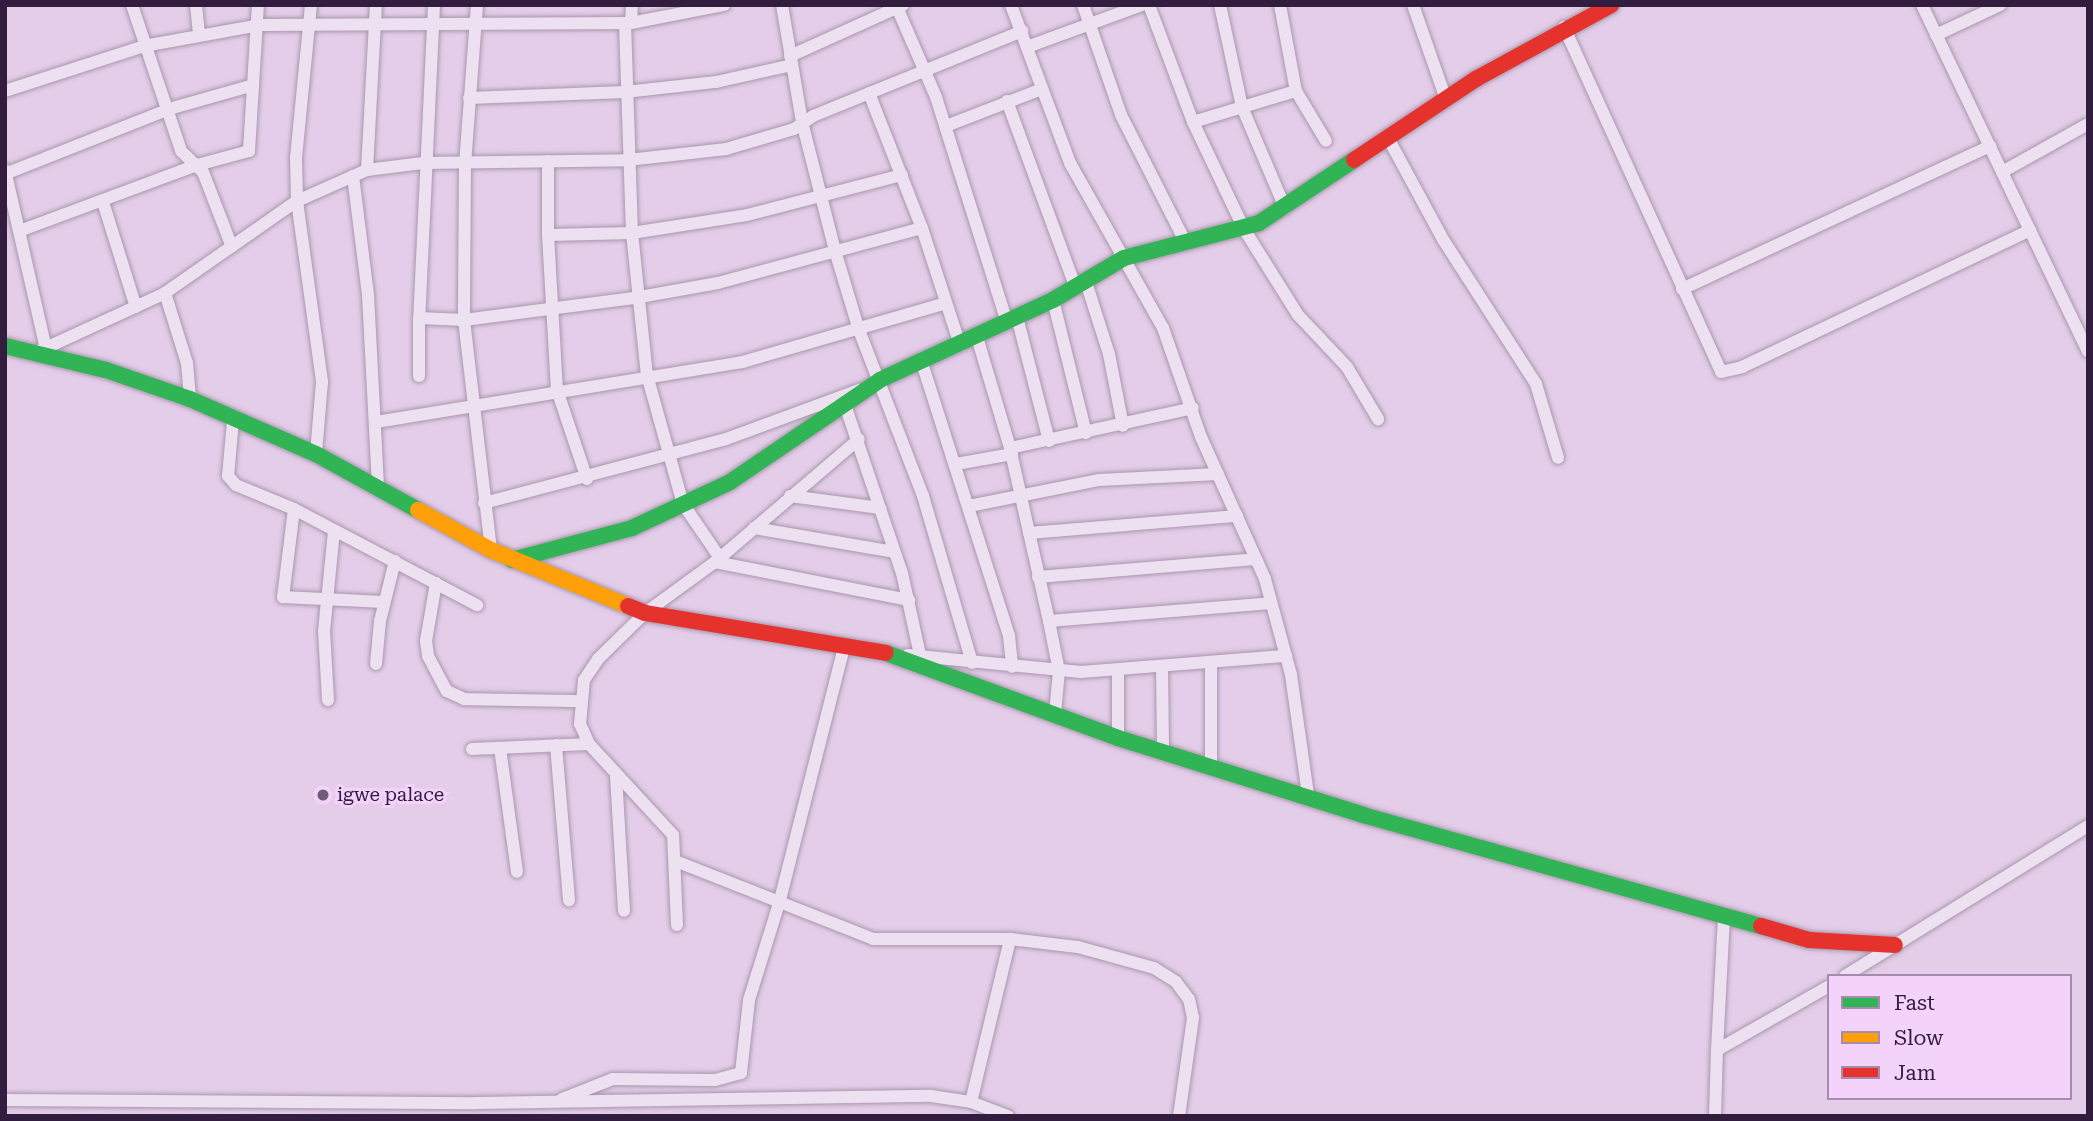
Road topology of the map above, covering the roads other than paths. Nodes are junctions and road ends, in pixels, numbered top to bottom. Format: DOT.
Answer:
graph roads {
  1 [pos="132,5"];
  2 [pos="196,5"];
  3 [pos="258,5"];
  4 [pos="311,5"];
  5 [pos="376,5"];
  6 [pos="434,5"];
  7 [pos="477,5"];
  8 [pos="632,5"];
  9 [pos="724,5"];
  10 [pos="782,5"];
  11 [pos="1011,5"];
  12 [pos="1083,5"];
  13 [pos="1142,5"];
  14 [pos="1149,5"];
  15 [pos="1220,5"];
  16 [pos="1280,5"];
  17 [pos="1413,5"];
  18 [pos="1612,5"];
  19 [pos="1922,5"];
  20 [pos="2000,5"];
  21 [pos="899,7"];
  22 [pos="703,9"];
  23 [pos="433,22"];
  24 [pos="474,23"];
  25 [pos="628,23"];
  26 [pos="309,24"];
  27 [pos="259,25"];
  28 [pos="371,26"];
  29 [pos="1092,26"];
  30 [pos="1564,27"];
  31 [pos="1022,31"];
  32 [pos="199,35"];
  33 [pos="1936,35"];
  34 [pos="144,46"];
  35 [pos="1027,47"];
  36 [pos="791,61"];
  37 [pos="927,73"];
  38 [pos="253,85"];
  39 [pos="1042,89"];
  40 [pos="5,91"];
  41 [pos="1296,91"];
  42 [pos="625,92"];
  43 [pos="869,93"];
  44 [pos="469,98"];
  45 [pos="1446,99"];
  46 [pos="1007,101"];
  47 [pos="1242,107"];
  48 [pos="169,109"];
  49 [pos="802,122"];
  50 [pos="1193,122"];
  51 [pos="2088,124"];
  52 [pos="946,126"];
  53 [pos="1388,138"];
  54 [pos="1326,141"];
  55 [pos="1990,146"];
  56 [pos="628,160"];
  57 [pos="548,161"];
  58 [pos="423,163"];
  59 [pos="465,163"];
  60 [pos="197,165"];
  61 [pos="368,170"];
  62 [pos="2002,172"];
  63 [pos="6,173"];
  64 [pos="353,176"];
  65 [pos="902,176"];
  66 [pos="821,199"];
  67 [pos="103,201"];
  68 [pos="296,201"];
  69 [pos="1285,208"];
  70 [pos="922,228"];
  71 [pos="1244,229"];
  72 [pos="22,230"];
  73 [pos="2029,230"];
  74 [pos="632,233"];
  75 [pos="548,235"];
  76 [pos="1186,243"];
  77 [pos="232,247"];
  78 [pos="836,254"];
  79 [pos="1124,258"];
  80 [pos="1080,283"];
  81 [pos="1682,289"];
  82 [pos="165,293"];
  83 [pos="640,297"];
  84 [pos="1054,300"];
  85 [pos="943,304"];
  86 [pos="136,307"];
  87 [pos="552,310"];
  88 [pos="419,318"];
  89 [pos="1012,319"];
  90 [pos="464,320"];
  91 [pos="859,330"];
  92 [pos="977,337"];
  93 [pos="960,345"];
  94 [pos="5,346"];
  95 [pos="42,351"];
  96 [pos="2088,351"];
  97 [pos="922,363"];
  98 [pos="419,376"];
  99 [pos="648,376"];
  100 [pos="880,380"];
  101 [pos="864,389"];
  102 [pos="557,390"];
  103 [pos="190,399"];
  104 [pos="844,402"];
  105 [pos="471,405"];
  106 [pos="1193,408"];
  107 [pos="1378,419"];
  108 [pos="233,421"];
  109 [pos="376,422"];
  110 [pos="1124,426"];
  111 [pos="1086,433"];
  112 [pos="859,439"];
  113 [pos="1049,441"];
  114 [pos="1011,451"];
  115 [pos="316,454"];
  116 [pos="670,454"];
  117 [pos="1558,458"];
  118 [pos="956,464"];
  119 [pos="1218,474"];
  120 [pos="587,479"];
  121 [pos="378,486"];
  122 [pos="1020,492"];
  123 [pos="790,496"];
  124 [pos="484,503"];
  125 [pos="682,504"];
  126 [pos="970,506"];
  127 [pos="880,508"];
  128 [pos="293,509"];
  129 [pos="1237,516"];
  130 [pos="754,528"];
  131 [pos="334,530"];
  132 [pos="1029,533"];
  133 [pos="491,550"];
  134 [pos="894,552"];
  135 [pos="1255,559"];
  136 [pos="512,560"];
  137 [pos="717,560"];
  138 [pos="395,561"];
  139 [pos="1038,577"];
  140 [pos="436,583"];
  141 [pos="327,599"];
  142 [pos="909,600"];
  143 [pos="384,602"];
  144 [pos="1271,603"];
  145 [pos="477,604"];
  146 [pos="645,613"];
  147 [pos="1049,621"];
  148 [pos="845,647"];
  149 [pos="897,655"];
  150 [pos="920,655"];
  151 [pos="1286,656"];
  152 [pos="1211,662"];
  153 [pos="972,663"];
  154 [pos="376,664"];
  155 [pos="1162,666"];
  156 [pos="1012,667"];
  157 [pos="1118,670"];
  158 [pos="1059,671"];
  159 [pos="328,700"];
  160 [pos="580,701"];
  161 [pos="1055,714"];
  162 [pos="1118,737"];
  163 [pos="589,744"];
  164 [pos="556,745"];
  165 [pos="500,748"];
  166 [pos="472,749"];
  167 [pos="1163,752"];
  168 [pos="1211,766"];
  169 [pos="616,776"];
  170 [pos="1308,795"];
  171 [pos="2088,826"];
  172 [pos="678,862"];
  173 [pos="517,872"];
  174 [pos="569,900"];
  175 [pos="780,900"];
  176 [pos="624,911"];
  177 [pos="1724,917"];
  178 [pos="677,925"];
  179 [pos="1010,939"];
  180 [pos="1895,945"];
  181 [pos="1848,974"];
  182 [pos="1827,987"];
  183 [pos="1717,1050"];
  184 [pos="5,1100"];
  185 [pos="558,1101"];
  186 [pos="971,1102"];
  187 [pos="476,1103"];
  188 [pos="481,1116"];
  189 [pos="1008,1116"];
  190 [pos="1179,1116"];
  191 [pos="1715,1116"];
  1 -- 34 [label="street"];
  2 -- 32 [label="street"];
  3 -- 27 [label="street"];
  4 -- 26 [label="street"];
  5 -- 28 [label="street"];
  6 -- 23 [label="street"];
  7 -- 24 [label="street"];
  8 -- 25 [label="street"];
  9 -- 22 [label="street"];
  10 -- 36 [label="street"];
  11 -- 31 [label="street"];
  12 -- 29 [label="street"];
  13 -- 29 [label="street"];
  14 -- 50 [label="street"];
  15 -- 47 [label="street"];
  16 -- 41 [label="street"];
  17 -- 45 [label="street"];
  18 -- 30 [label="street"];
  19 -- 33 [label="street"];
  20 -- 33 [label="street"];
  21 -- 36 [label="street"];
  21 -- 37 [label="street"];
  22 -- 25 [label="street"];
  23 -- 24 [label="street"];
  23 -- 28 [label="street"];
  23 -- 58 [label="street"];
  24 -- 25 [label="street"];
  24 -- 44 [label="street"];
  25 -- 42 [label="street"];
  26 -- 27 [label="street"];
  26 -- 28 [label="street"];
  26 -- 68 [label="street"];
  27 -- 32 [label="street"];
  27 -- 38 [label="street"];
  28 -- 61 [label="street"];
  29 -- 35 [label="street"];
  29 -- 76 [label="street"];
  30 -- 45 [label="street"];
  30 -- 81 [label="street"];
  31 -- 35 [label="street"];
  31 -- 37 [label="street"];
  32 -- 34 [label="street"];
  33 -- 55 [label="street"];
  34 -- 40 [label="street"];
  34 -- 48 [label="street"];
  35 -- 39 [label="street"];
  36 -- 42 [label="street"];
  36 -- 49 [label="street"];
  37 -- 43 [label="street"];
  37 -- 52 [label="street"];
  38 -- 48 [label="street"];
  38 -- 60 [label="street"];
  39 -- 46 [label="street"];
  39 -- 79 [label="street"];
  41 -- 47 [label="street"];
  41 -- 54 [label="street"];
  42 -- 44 [label="street"];
  42 -- 56 [label="street"];
  43 -- 49 [label="street"];
  43 -- 65 [label="street"];
  44 -- 59 [label="street"];
  45 -- 53 [label="street"];
  46 -- 52 [label="street"];
  46 -- 80 [label="street"];
  47 -- 50 [label="street"];
  47 -- 69 [label="street"];
  48 -- 60 [label="street"];
  48 -- 63 [label="street"];
  49 -- 56 [label="street"];
  49 -- 66 [label="street"];
  50 -- 71 [label="street"];
  51 -- 62 [label="street"];
  52 -- 89 [label="street"];
  53 -- 69 [label="street"];
  53 -- 117 [label="street"];
  55 -- 62 [label="street"];
  55 -- 81 [label="street"];
  56 -- 57 [label="street"];
  56 -- 74 [label="street"];
  57 -- 59 [label="street"];
  57 -- 75 [label="street"];
  58 -- 59 [label="street"];
  58 -- 61 [label="street"];
  58 -- 88 [label="street"];
  59 -- 90 [label="street"];
  60 -- 67 [label="street"];
  60 -- 77 [label="street"];
  61 -- 64 [label="street"];
  62 -- 73 [label="street"];
  63 -- 72 [label="street"];
  64 -- 68 [label="street"];
  64 -- 109 [label="street"];
  65 -- 66 [label="street"];
  65 -- 70 [label="street"];
  66 -- 74 [label="street"];
  66 -- 78 [label="street"];
  67 -- 72 [label="street"];
  67 -- 86 [label="street"];
  68 -- 77 [label="street"];
  68 -- 115 [label="street"];
  69 -- 71 [label="street"];
  70 -- 78 [label="street"];
  70 -- 85 [label="street"];
  71 -- 76 [label="street"];
  71 -- 107 [label="street"];
  72 -- 95 [label="street"];
  73 -- 81 [label="street"];
  73 -- 96 [label="street"];
  74 -- 75 [label="street"];
  74 -- 83 [label="street"];
  75 -- 87 [label="street"];
  76 -- 79 [label="street"];
  77 -- 82 [label="street"];
  78 -- 83 [label="street"];
  78 -- 91 [label="street"];
  79 -- 80 [label="street"];
  79 -- 106 [label="street"];
  80 -- 84 [label="street"];
  80 -- 110 [label="street"];
  82 -- 86 [label="street"];
  82 -- 103 [label="street"];
  83 -- 87 [label="street"];
  83 -- 99 [label="street"];
  84 -- 89 [label="street"];
  84 -- 111 [label="street"];
  85 -- 91 [label="street"];
  85 -- 93 [label="street"];
  86 -- 95 [label="street"];
  87 -- 90 [label="street"];
  87 -- 102 [label="street"];
  88 -- 90 [label="street"];
  88 -- 98 [label="street"];
  89 -- 92 [label="street"];
  89 -- 113 [label="street"];
  90 -- 105 [label="street"];
  91 -- 99 [label="street"];
  91 -- 100 [label="street"];
  92 -- 93 [label="street"];
  92 -- 114 [label="street"];
  93 -- 97 [label="street"];
  94 -- 95 [label="street"];
  95 -- 103 [label="street"];
  97 -- 100 [label="street"];
  97 -- 118 [label="street"];
  99 -- 102 [label="street"];
  99 -- 116 [label="street"];
  100 -- 101 [label="street"];
  100 -- 153 [label="street"];
  101 -- 104 [label="street"];
  101 -- 116 [label="street"];
  102 -- 105 [label="street"];
  102 -- 120 [label="street"];
  103 -- 108 [label="street"];
  104 -- 112 [label="street"];
  104 -- 125 [label="street"];
  105 -- 109 [label="street"];
  105 -- 124 [label="street"];
  106 -- 110 [label="street"];
  106 -- 119 [label="street"];
  108 -- 115 [label="street"];
  108 -- 128 [label="street"];
  109 -- 121 [label="street"];
  110 -- 111 [label="street"];
  111 -- 113 [label="street"];
  112 -- 123 [label="street"];
  112 -- 127 [label="street"];
  113 -- 114 [label="street"];
  114 -- 118 [label="street"];
  114 -- 122 [label="street"];
  115 -- 121 [label="street"];
  116 -- 120 [label="street"];
  116 -- 125 [label="street"];
  118 -- 126 [label="street"];
  119 -- 122 [label="street"];
  119 -- 129 [label="street"];
  120 -- 124 [label="street"];
  121 -- 133 [label="street"];
  122 -- 126 [label="street"];
  122 -- 132 [label="street"];
  123 -- 127 [label="street"];
  123 -- 130 [label="street"];
  124 -- 133 [label="street"];
  125 -- 136 [label="street"];
  125 -- 137 [label="street"];
  126 -- 156 [label="street"];
  127 -- 134 [label="street"];
  128 -- 131 [label="street"];
  128 -- 141 [label="street"];
  129 -- 132 [label="street"];
  129 -- 135 [label="street"];
  130 -- 134 [label="street"];
  130 -- 137 [label="street"];
  131 -- 138 [label="street"];
  131 -- 141 [label="street"];
  132 -- 139 [label="street"];
  133 -- 136 [label="street"];
  134 -- 142 [label="street"];
  135 -- 139 [label="street"];
  135 -- 144 [label="street"];
  136 -- 146 [label="street"];
  137 -- 142 [label="street"];
  137 -- 146 [label="street"];
  138 -- 140 [label="street"];
  138 -- 143 [label="street"];
  139 -- 147 [label="street"];
  140 -- 145 [label="street"];
  140 -- 160 [label="street"];
  141 -- 143 [label="street"];
  141 -- 159 [label="street"];
  142 -- 150 [label="street"];
  143 -- 154 [label="street"];
  144 -- 147 [label="street"];
  144 -- 151 [label="street"];
  146 -- 148 [label="street"];
  146 -- 160 [label="street"];
  147 -- 158 [label="street"];
  148 -- 149 [label="street"];
  148 -- 175 [label="street"];
  149 -- 150 [label="street"];
  149 -- 161 [label="street"];
  150 -- 153 [label="street"];
  151 -- 152 [label="street"];
  151 -- 170 [label="street"];
  152 -- 155 [label="street"];
  152 -- 168 [label="street"];
  153 -- 156 [label="street"];
  155 -- 157 [label="street"];
  155 -- 167 [label="street"];
  156 -- 158 [label="street"];
  157 -- 158 [label="street"];
  157 -- 162 [label="street"];
  158 -- 161 [label="street"];
  160 -- 163 [label="street"];
  161 -- 162 [label="street"];
  162 -- 167 [label="street"];
  163 -- 164 [label="street"];
  163 -- 169 [label="street"];
  164 -- 165 [label="street"];
  164 -- 174 [label="street"];
  165 -- 166 [label="street"];
  165 -- 173 [label="street"];
  167 -- 168 [label="street"];
  168 -- 170 [label="street"];
  169 -- 172 [label="street"];
  169 -- 176 [label="street"];
  170 -- 177 [label="street"];
  171 -- 180 [label="street"];
  172 -- 175 [label="street"];
  172 -- 178 [label="street"];
  175 -- 179 [label="street"];
  175 -- 185 [label="street"];
  177 -- 180 [label="street"];
  177 -- 183 [label="street"];
  179 -- 186 [label="street"];
  179 -- 190 [label="street"];
  180 -- 181 [label="street"];
  182 -- 183 [label="street"];
  183 -- 191 [label="street"];
  184 -- 187 [label="street"];
  185 -- 186 [label="street"];
  185 -- 187 [label="street"];
  186 -- 189 [label="street"];
  187 -- 188 [label="street"];
}
